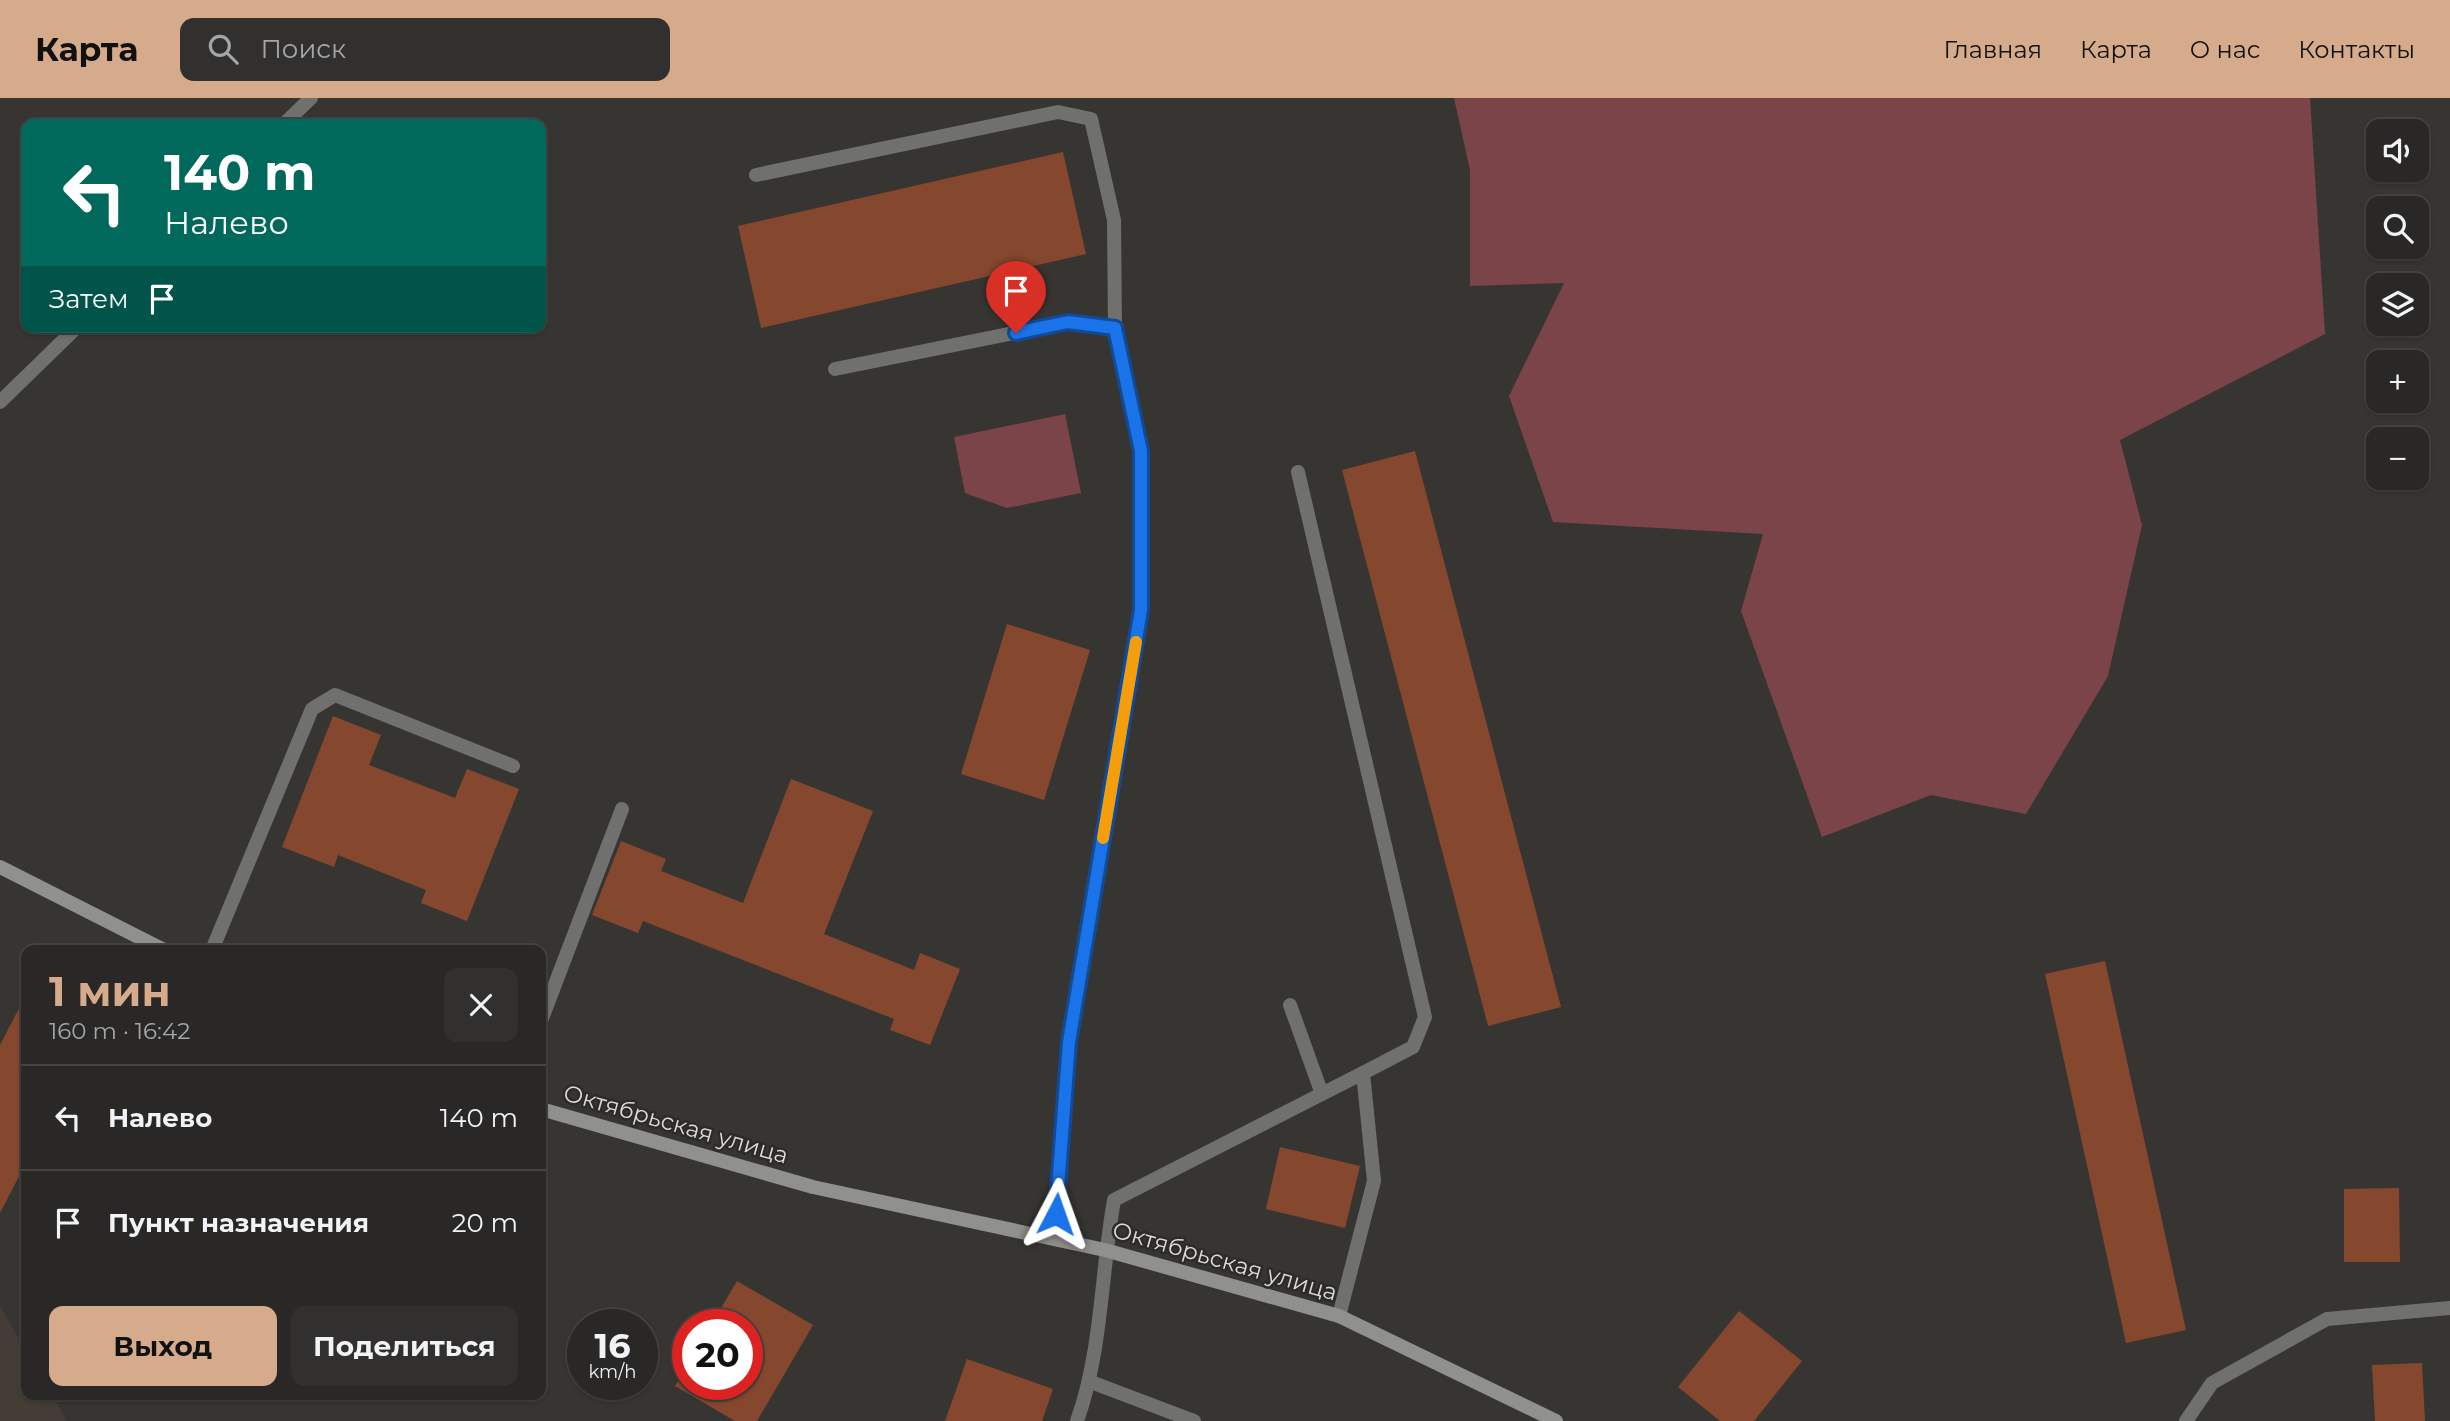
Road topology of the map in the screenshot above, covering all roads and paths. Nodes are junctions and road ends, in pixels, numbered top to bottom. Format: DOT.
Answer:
graph roads {
  1 [pos="311,98"];
  2 [pos="289,119"];
  3 [pos="756,175"];
  4 [pos="1115,328"];
  5 [pos="71,333"];
  6 [pos="835,369"];
  7 [pos="0,402"];
  8 [pos="1298,472"];
  9 [pos="513,766"];
  10 [pos="622,809"];
  11 [pos="0,867"];
  12 [pos="154,945"];
  13 [pos="214,945"];
  14 [pos="1290,1005"];
  15 [pos="546,1008"];
  16 [pos="1363,1073"];
  17 [pos="1322,1094"];
  18 [pos="546,1110"];
  19 [pos="1054,1238"];
  20 [pos="1105,1250"];
  21 [pos="2450,1308"];
  22 [pos="1339,1316"];
  23 [pos="1091,1382"];
  24 [pos="1077,1421"];
  25 [pos="1194,1421"];
  26 [pos="1556,1421"];
  27 [pos="2186,1421"];
  1 -- 2 [label="street"];
  3 -- 4 [label="street"];
  4 -- 6 [label="street"];
  4 -- 19 [label="street"];
  5 -- 7 [label="street"];
  8 -- 16 [label="street"];
  9 -- 13 [label="street"];
  10 -- 15 [label="street"];
  11 -- 12 [label="street"];
  14 -- 17 [label="street"];
  16 -- 17 [label="street"];
  16 -- 22 [label="street"];
  17 -- 20 [label="street"];
  18 -- 19 [label="street, Октябрьская улица"];
  19 -- 20 [label="street, Октябрьская улица"];
  20 -- 22 [label="street, Октябрьская улица"];
  20 -- 23 [label="street"];
  21 -- 27 [label="street"];
  22 -- 26 [label="street, Октябрьская улица"];
  23 -- 24 [label="street"];
  23 -- 25 [label="street"];
}
